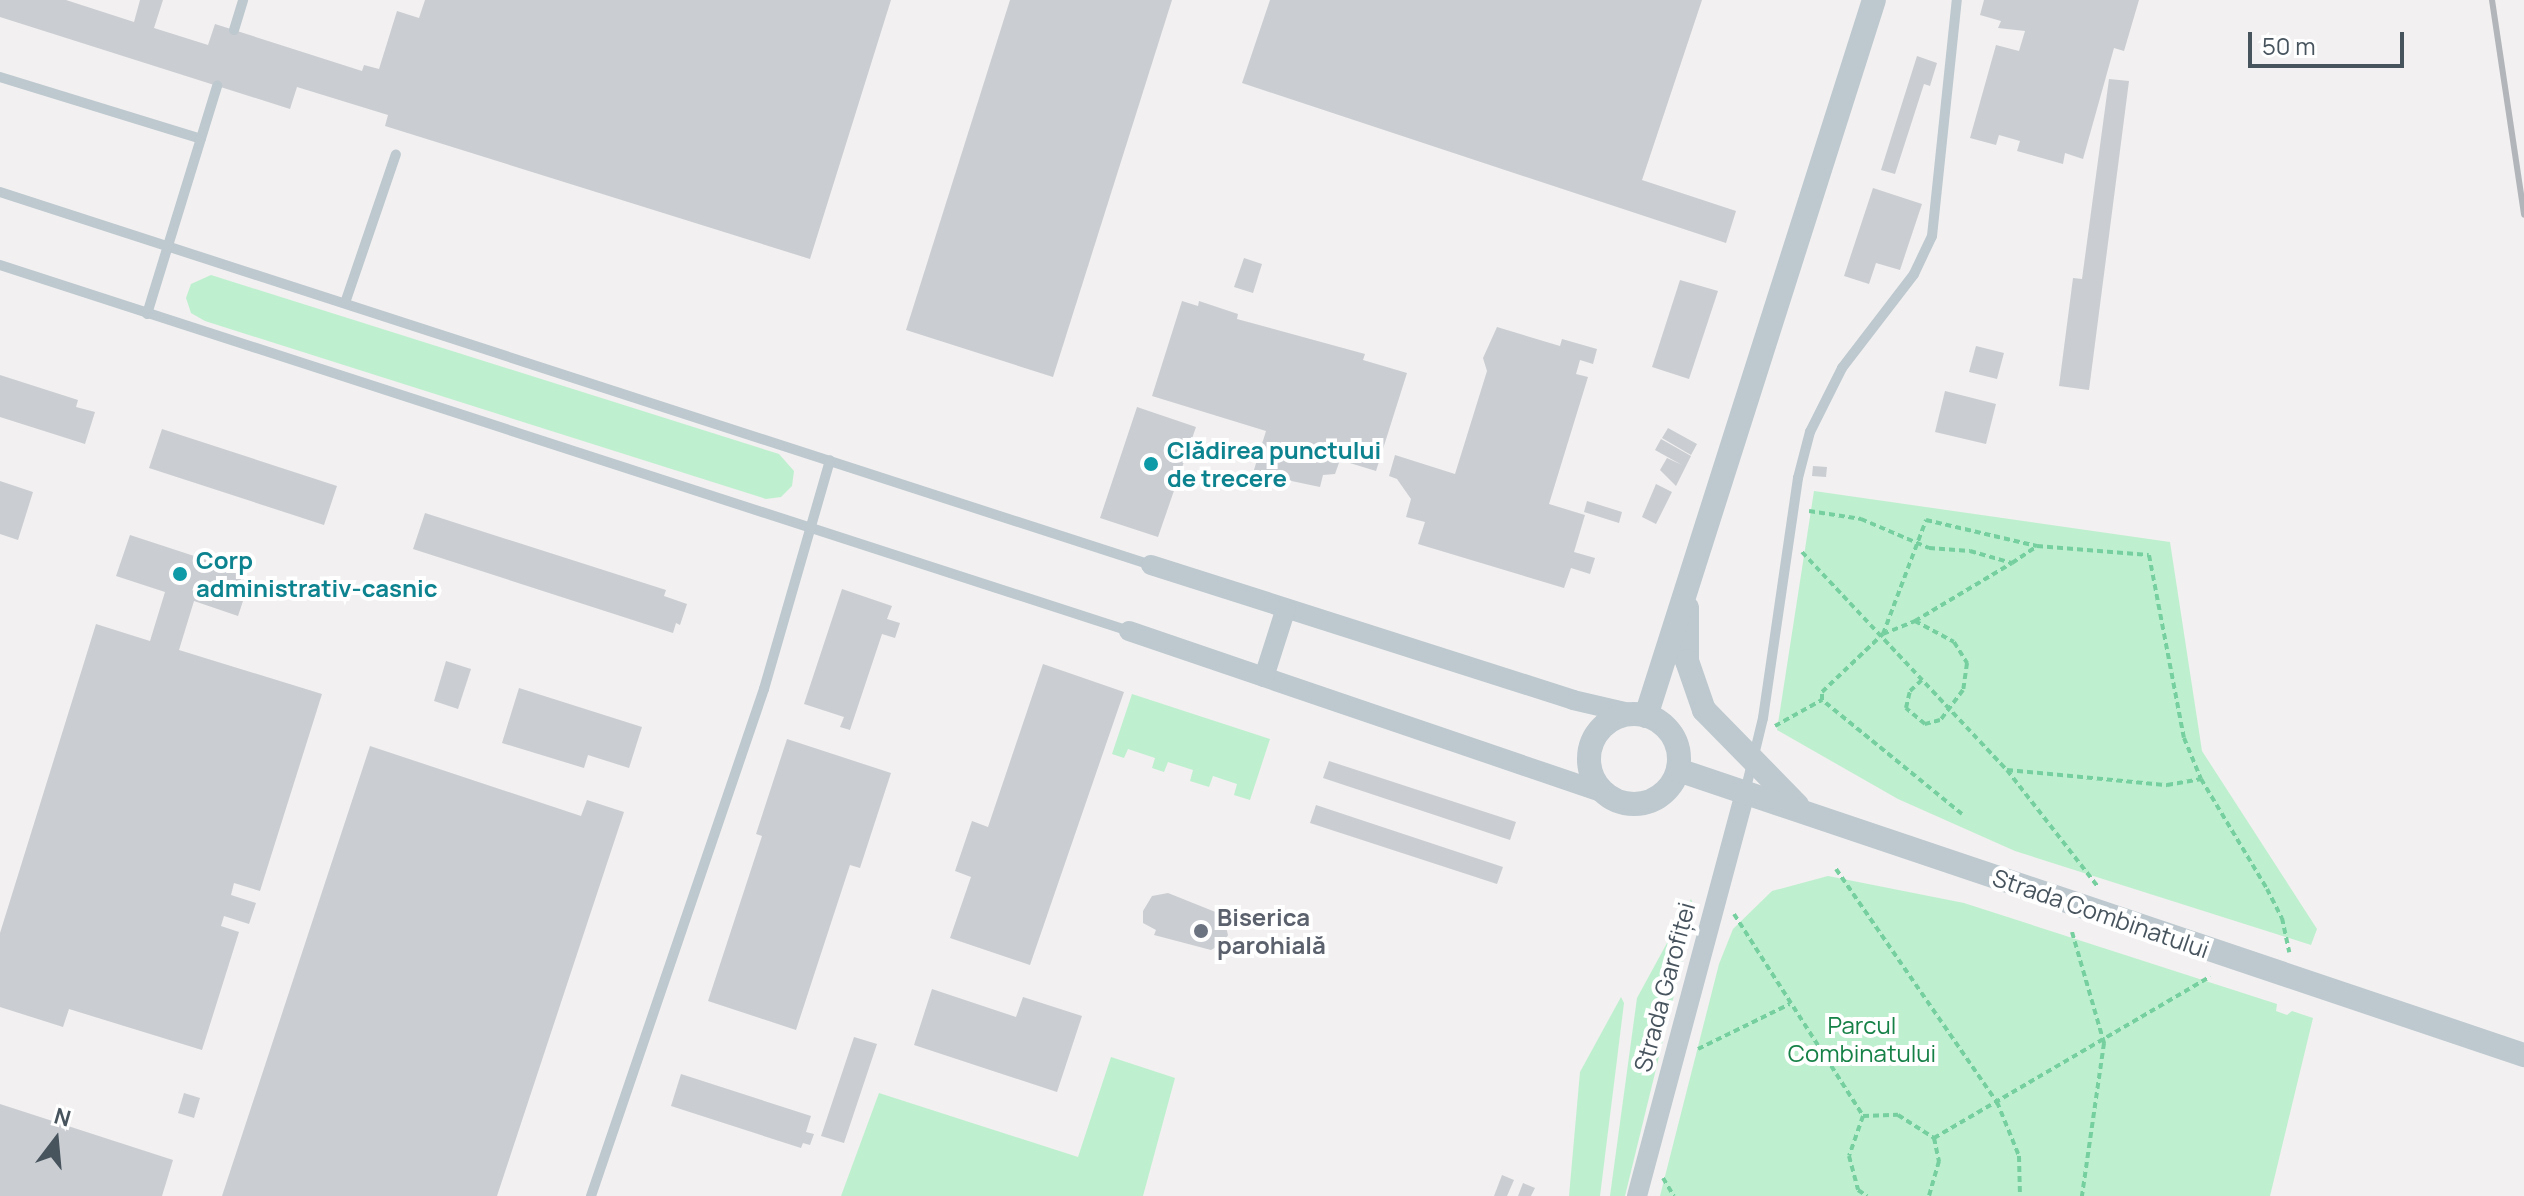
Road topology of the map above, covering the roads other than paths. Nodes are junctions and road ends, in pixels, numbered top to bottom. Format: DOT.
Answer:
graph roads {
  1 [pos="243,0"];
  2 [pos="1874,0"];
  3 [pos="1957,0"];
  4 [pos="234,30"];
  5 [pos="0,77"];
  6 [pos="217,86"];
  7 [pos="201,139"];
  8 [pos="396,154"];
  9 [pos="0,192"];
  10 [pos="167,247"];
  11 [pos="0,265"];
  12 [pos="345,303"];
  13 [pos="147,314"];
  14 [pos="830,460"];
  15 [pos="809,527"];
  16 [pos="1694,557"];
  17 [pos="1151,565"];
  18 [pos="1286,608"];
  19 [pos="1129,631"];
  20 [pos="1264,677"];
  21 [pos="1640,715"];
  22 [pos="1752,764"];
  23 [pos="1678,770"];
  24 [pos="1745,792"];
  25 [pos="1604,793"];
  26 [pos="1804,812"];
  27 [pos="2524,1055"];
  28 [pos="591,1196"];
  29 [pos="1637,1196"];
  1 -- 4 [label="lane"];
  2 -- 16 [label="street"];
  3 -- 22 [label="lane"];
  5 -- 7 [label="lane"];
  6 -- 7 [label="lane"];
  7 -- 10 [label="lane"];
  8 -- 12 [label="lane"];
  9 -- 10 [label="lane"];
  10 -- 12 [label="lane"];
  10 -- 13 [label="lane"];
  11 -- 13 [label="lane"];
  12 -- 14 [label="lane"];
  13 -- 15 [label="lane"];
  14 -- 15 [label="lane"];
  14 -- 17 [label="lane"];
  15 -- 19 [label="lane"];
  15 -- 28 [label="lane"];
  16 -- 21 [label="street"];
  16 -- 22 [label="street"];
  17 -- 18 [label="street"];
  18 -- 20 [label="street"];
  18 -- 21 [label="street"];
  19 -- 20 [label="street"];
  20 -- 25 [label="street"];
  21 -- 23 [label="street"];
  21 -- 25 [label="street"];
  22 -- 24 [label="lane"];
  22 -- 26 [label="street"];
  23 -- 24 [label="street, Strada Combinatului"];
  23 -- 25 [label="street"];
  24 -- 26 [label="street, Strada Combinatului"];
  24 -- 29 [label="street, Strada Garofiței"];
  26 -- 27 [label="street, Strada Combinatului"];
}
